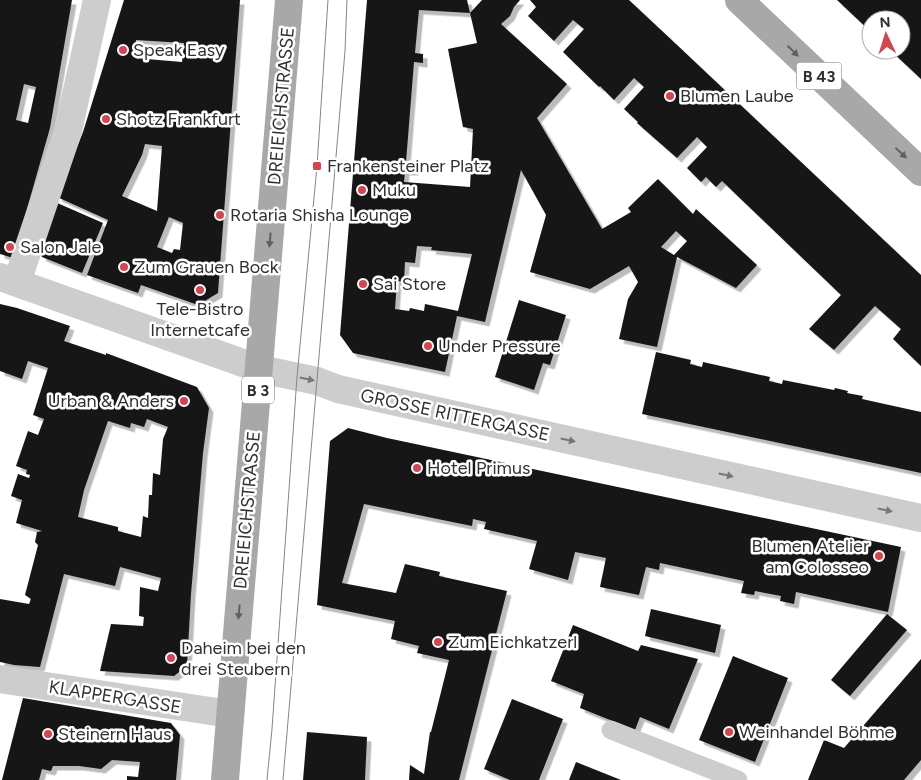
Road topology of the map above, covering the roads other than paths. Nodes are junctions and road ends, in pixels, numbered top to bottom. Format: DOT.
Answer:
graph roads {
  1 [pos="97,0"];
  2 [pos="289,0"];
  3 [pos="739,0"];
  4 [pos="921,172"];
  5 [pos="9,279"];
  6 [pos="260,369"];
  7 [pos="921,518"];
  8 [pos="0,678"];
  9 [pos="230,714"];
  10 [pos="611,730"];
  11 [pos="225,780"];
  12 [pos="738,780"];
  1 -- 5 [label="street"];
  2 -- 6 [label="main road, DREIEICHSTRASSE / B 3, one-way"];
  3 -- 4 [label="main road, B 43, one-way"];
  5 -- 6 [label="street, GROSSE RITTERGASSE"];
  6 -- 7 [label="street, GROSSE RITTERGASSE, one-way"];
  6 -- 9 [label="main road, DREIEICHSTRASSE / B 3, one-way"];
  8 -- 9 [label="street, KLAPPERGASSE"];
  9 -- 11 [label="main road, DREIEICHSTRASSE / B 3"];
  10 -- 12 [label="lane"];
}
